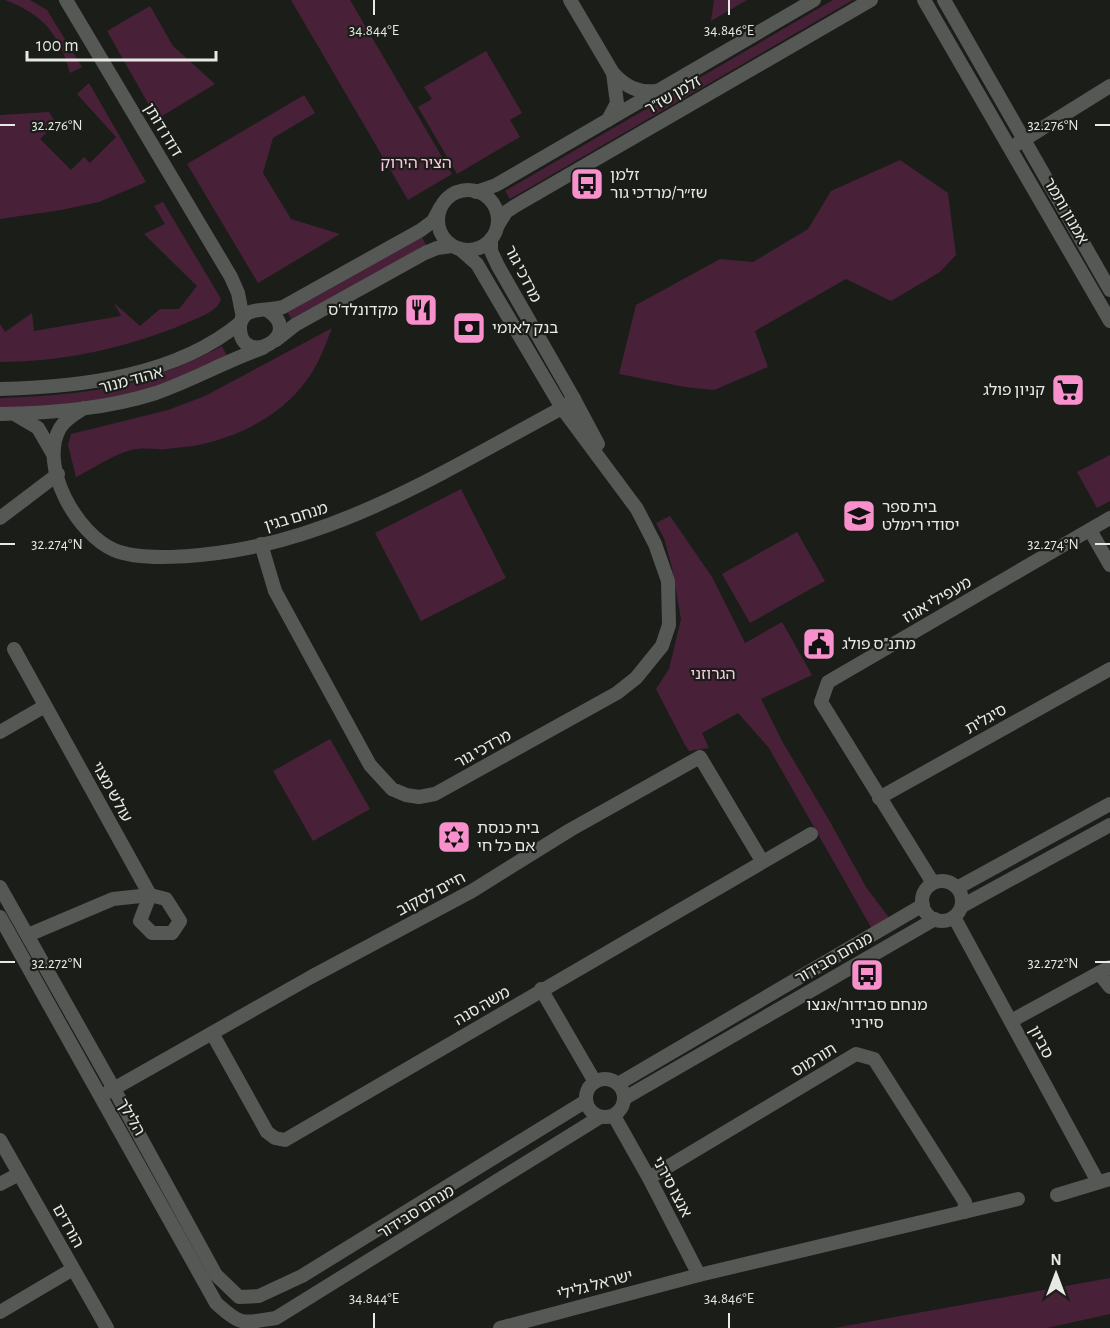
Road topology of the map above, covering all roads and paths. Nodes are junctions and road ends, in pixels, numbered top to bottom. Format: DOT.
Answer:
graph roads {
  1 [pos="66,0"];
  2 [pos="570,0"];
  3 [pos="814,0"];
  4 [pos="871,0"];
  5 [pos="945,2"];
  6 [pos="925,3"];
  7 [pos="613,73"];
  8 [pos="1110,86"];
  9 [pos="659,90"];
  10 [pos="608,120"];
  11 [pos="1025,140"];
  12 [pos="1010,148"];
  13 [pos="476,192"];
  14 [pos="440,208"];
  15 [pos="498,225"];
  16 [pos="491,239"];
  17 [pos="457,248"];
  18 [pos="231,277"];
  19 [pos="1110,290"];
  20 [pos="264,309"];
  21 [pos="242,320"];
  22 [pos="1110,321"];
  23 [pos="269,345"];
  24 [pos="0,389"];
  25 [pos="574,399"];
  26 [pos="84,408"];
  27 [pos="562,408"];
  28 [pos="7,414"];
  29 [pos="54,456"];
  30 [pos="58,474"];
  31 [pos="617,481"];
  32 [pos="0,518"];
  33 [pos="1110,518"];
  34 [pos="1090,530"];
  35 [pos="261,544"];
  36 [pos="1110,565"];
  37 [pos="14,649"];
  38 [pos="1110,669"];
  39 [pos="45,705"];
  40 [pos="0,732"];
  41 [pos="879,798"];
  42 [pos="1110,804"];
  43 [pos="1110,825"];
  44 [pos="811,834"];
  45 [pos="762,861"];
  46 [pos="933,883"];
  47 [pos="0,887"];
  48 [pos="957,888"];
  49 [pos="923,905"];
  50 [pos="958,911"];
  51 [pos="0,917"];
  52 [pos="935,919"];
  53 [pos="28,935"];
  54 [pos="1105,970"];
  55 [pos="1110,987"];
  56 [pos="541,990"];
  57 [pos="1011,1021"];
  58 [pos="212,1034"];
  59 [pos="595,1082"];
  60 [pos="618,1084"];
  61 [pos="114,1089"];
  62 [pos="100,1097"];
  63 [pos="625,1098"];
  64 [pos="586,1101"];
  65 [pos="607,1117"];
  66 [pos="0,1140"];
  67 [pos="19,1174"];
  68 [pos="649,1178"];
  69 [pos="1104,1181"];
  70 [pos="0,1184"];
  71 [pos="1057,1195"];
  72 [pos="1018,1199"];
  73 [pos="964,1212"];
  74 [pos="73,1269"];
  75 [pos="699,1275"];
  76 [pos="239,1297"];
  77 [pos="0,1312"];
  78 [pos="245,1323"];
  79 [pos="106,1328"];
  80 [pos="500,1328"];
  1 -- 18 [label="street, דודו דותן"];
  2 -- 7 [label="street"];
  3 -- 9 [label="street, זלמן שז\"ר"];
  4 -- 15 [label="street, זלמן שז\"ר"];
  5 -- 11 [label="street, אמנון ותמר"];
  6 -- 12 [label="street, אמנון ותמר"];
  7 -- 9 [label="street"];
  7 -- 10 [label="street"];
  8 -- 11 [label="street"];
  9 -- 10 [label="street, זלמן שז\"ר"];
  10 -- 13 [label="street, זלמן שז\"ר"];
  11 -- 12 [label="street"];
  11 -- 19 [label="street, אמנון ותמר"];
  12 -- 22 [label="street, אמנון ותמר"];
  13 -- 14 [label="street"];
  13 -- 15 [label="street"];
  14 -- 17 [label="street"];
  14 -- 20 [label="street"];
  15 -- 16 [label="street"];
  16 -- 17 [label="street"];
  16 -- 25 [label="street, מרדכי גור"];
  17 -- 23 [label="street"];
  17 -- 27 [label="street, מרדכי גור"];
  18 -- 20 [label="street, דודו דותן"];
  18 -- 21 [label="street, דודו דותן"];
  20 -- 21 [label="street"];
  20 -- 23 [label="street"];
  21 -- 23 [label="street"];
  21 -- 24 [label="street, אהוד מנור"];
  23 -- 26 [label="street, אהוד מנור"];
  25 -- 27 [label="street, מנחם בגין"];
  25 -- 31 [label="street, מרדכי גור"];
  26 -- 28 [label="street, אהוד מנור"];
  26 -- 29 [label="street, מנחם בגין"];
  27 -- 31 [label="street, מרדכי גור"];
  27 -- 35 [label="street, מנחם בגין"];
  28 -- 29 [label="street, מנחם בגין"];
  29 -- 30 [label="street, מנחם בגין"];
  30 -- 32 [label="street"];
  30 -- 35 [label="street, מנחם בגין"];
  31 -- 35 [label="street, מרדכי גור"];
  33 -- 34 [label="street, מעפילי אגוז"];
  34 -- 36 [label="street"];
  34 -- 41 [label="street, מעפילי אגוז"];
  37 -- 39 [label="street, עולש מצוי"];
  38 -- 41 [label="street, סיגלית"];
  39 -- 40 [label="street"];
  39 -- 53 [label="street, עולש מצוי"];
  41 -- 46 [label="street, מעפילי אגוז"];
  42 -- 48 [label="street"];
  43 -- 50 [label="street"];
  44 -- 45 [label="street, משה סנה"];
  45 -- 56 [label="street, משה סנה"];
  45 -- 58 [label="street, חיים לסקוב"];
  46 -- 48 [label="street"];
  46 -- 49 [label="street"];
  47 -- 53 [label="street, הלילך"];
  48 -- 50 [label="street"];
  49 -- 52 [label="street"];
  49 -- 60 [label="street, מנחם סבידור"];
  50 -- 52 [label="street"];
  50 -- 57 [label="street, סביון"];
  51 -- 62 [label="street, הלילך"];
  52 -- 63 [label="street, מנחם סבידור"];
  53 -- 61 [label="street, הלילך"];
  54 -- 55 [label="street"];
  54 -- 57 [label="street"];
  56 -- 58 [label="street, משה סנה"];
  56 -- 59 [label="street"];
  57 -- 69 [label="street, סביון"];
  58 -- 61 [label="street, חיים לסקוב"];
  59 -- 60 [label="street"];
  59 -- 64 [label="street"];
  60 -- 63 [label="street"];
  61 -- 62 [label="street, חיים לסקוב"];
  61 -- 76 [label="street, הלילך"];
  62 -- 78 [label="street, הלילך"];
  63 -- 65 [label="street"];
  64 -- 65 [label="street"];
  64 -- 76 [label="street, מנחם סבידור"];
  65 -- 68 [label="street, אנצו סירני"];
  65 -- 78 [label="street, מנחם סבידור"];
  66 -- 67 [label="street, הורדים"];
  67 -- 70 [label="street"];
  67 -- 74 [label="street, הורדים"];
  68 -- 73 [label="street, תורמוס"];
  68 -- 75 [label="street, אנצו סירני"];
  69 -- 71 [label="street"];
  72 -- 73 [label="street, ישראל גלילי"];
  73 -- 75 [label="street, ישראל גלילי"];
  74 -- 77 [label="street"];
  74 -- 79 [label="street, הורדים"];
  75 -- 80 [label="street, ישראל גלילי"];
}
